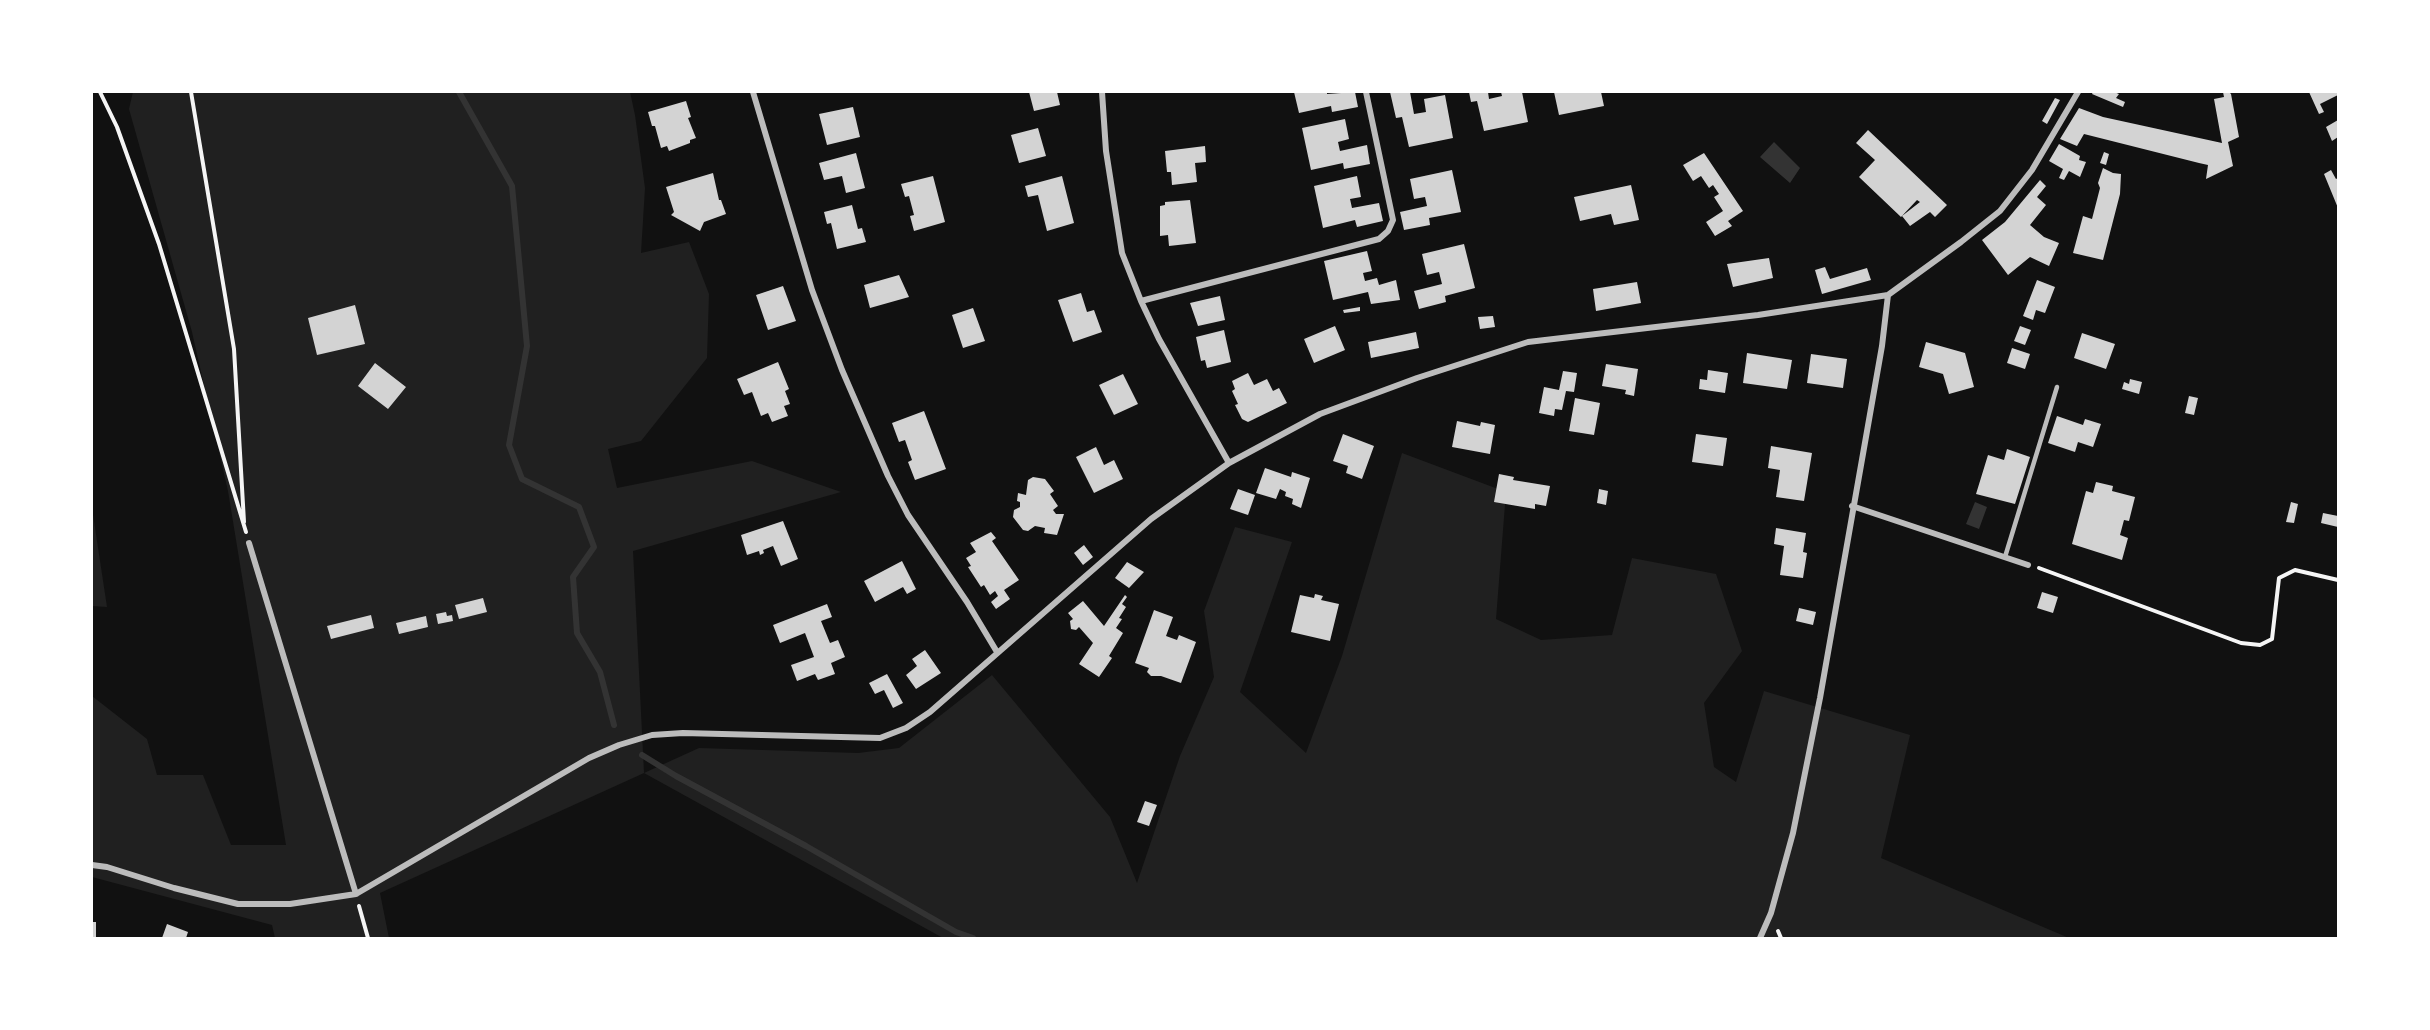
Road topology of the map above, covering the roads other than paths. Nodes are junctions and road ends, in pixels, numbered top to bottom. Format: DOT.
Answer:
graph roads {
  1 [pos="753,92"];
  2 [pos="1102,92"];
  3 [pos="1366,92"];
  4 [pos="2078,92"];
  5 [pos="1888,295"];
  6 [pos="1141,301"];
  7 [pos="2057,387"];
  8 [pos="1229,463"];
  9 [pos="1852,506"];
  10 [pos="249,543"];
  11 [pos="2005,556"];
  12 [pos="2028,565"];
  13 [pos="997,652"];
  14 [pos="92,865"];
  15 [pos="356,894"];
  16 [pos="1760,939"];
  1 -- 13 [label="street"];
  2 -- 6 [label="street"];
  3 -- 6 [label="street"];
  4 -- 5 [label="street"];
  5 -- 8 [label="street"];
  5 -- 9 [label="street"];
  6 -- 8 [label="street"];
  7 -- 11 [label="lane"];
  8 -- 13 [label="street"];
  9 -- 11 [label="street"];
  9 -- 16 [label="street"];
  10 -- 15 [label="street"];
  11 -- 12 [label="street"];
  13 -- 15 [label="street"];
  14 -- 15 [label="street"];
}
